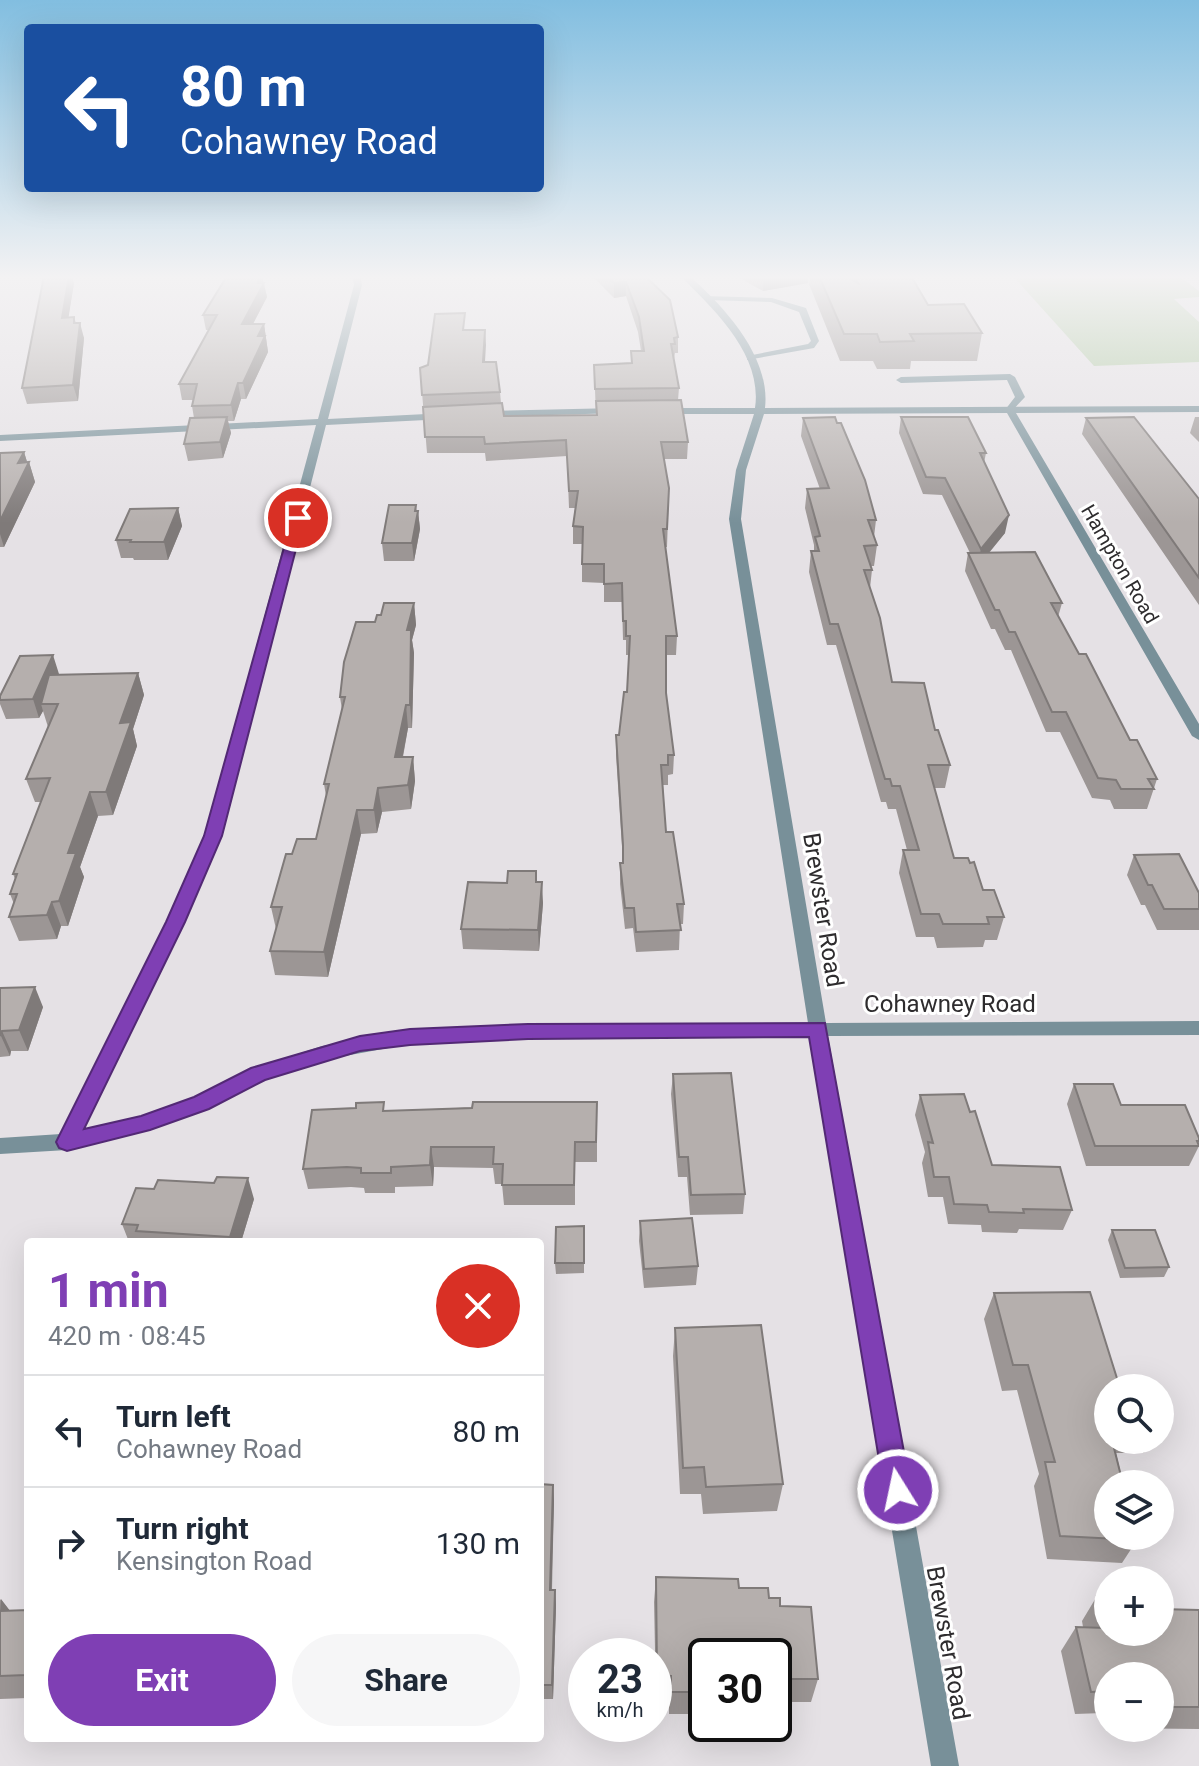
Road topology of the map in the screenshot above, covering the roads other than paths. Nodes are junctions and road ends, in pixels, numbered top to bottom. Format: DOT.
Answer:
graph roads {
  1 [pos="340,357"];
  2 [pos="753,357"];
  3 [pos="750,358"];
  4 [pos="901,380"];
  5 [pos="1199,409"];
  6 [pos="633,410"];
  7 [pos="648,410"];
  8 [pos="1010,410"];
  9 [pos="758,411"];
  10 [pos="457,415"];
  11 [pos="472,415"];
  12 [pos="323,422"];
  13 [pos="0,438"];
  14 [pos="1199,736"];
  15 [pos="1199,1028"];
  16 [pos="818,1029"];
  17 [pos="67,1142"];
  18 [pos="0,1146"];
  19 [pos="945,1766"];
  1 -- 12 [label="street"];
  2 -- 3 [label="street"];
  3 -- 9 [label="street, Brewster Road"];
  4 -- 8 [label="street"];
  5 -- 8 [label="street"];
  6 -- 11 [label="street"];
  7 -- 9 [label="street"];
  8 -- 9 [label="street"];
  8 -- 14 [label="street, Hampton Road"];
  9 -- 16 [label="street, Brewster Road"];
  10 -- 12 [label="street"];
  12 -- 13 [label="street"];
  12 -- 17 [label="street"];
  15 -- 16 [label="street, Cohawney Road"];
  16 -- 17 [label="street, Cohawney Road"];
  16 -- 19 [label="street, Brewster Road"];
  17 -- 18 [label="street, Cohawney Road"];
}
